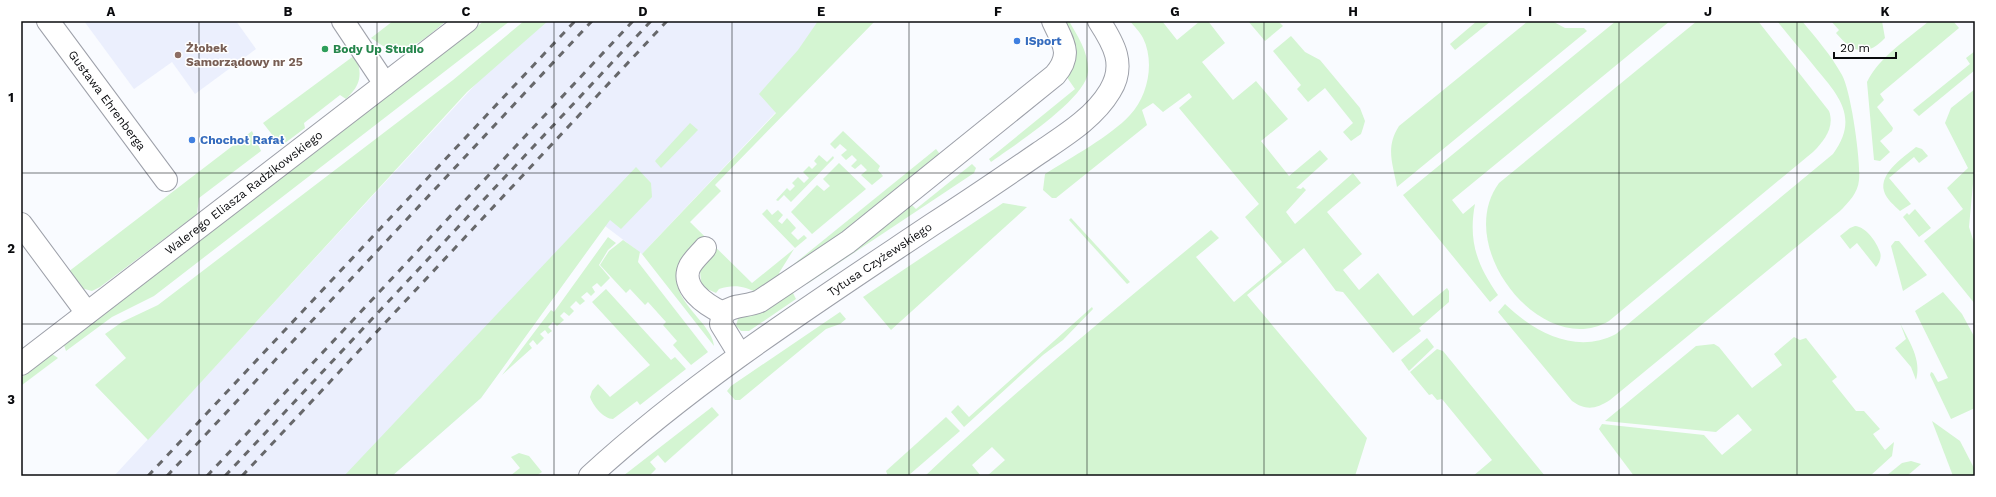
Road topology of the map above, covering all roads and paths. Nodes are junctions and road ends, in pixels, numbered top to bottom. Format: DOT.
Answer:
graph roads {
  1 [pos="48,21"];
  2 [pos="342,21"];
  3 [pos="467,21"];
  4 [pos="1053,21"];
  5 [pos="1099,21"];
  6 [pos="385,84"];
  7 [pos="166,180"];
  8 [pos="21,224"];
  9 [pos="705,248"];
  10 [pos="87,313"];
  11 [pos="723,313"];
  12 [pos="740,354"];
  13 [pos="21,364"];
  14 [pos="590,476"];
  1 -- 7 [label="street, Gustawa Ehrenberga"];
  2 -- 6 [label="street"];
  3 -- 6 [label="street, Walerego Eliasza Radzikowskiego"];
  4 -- 11 [label="street"];
  5 -- 12 [label="street, Tytusa Czyżewskiego"];
  6 -- 10 [label="street, Walerego Eliasza Radzikowskiego"];
  8 -- 10 [label="street"];
  9 -- 11 [label="street"];
  10 -- 13 [label="street, Walerego Eliasza Radzikowskiego"];
  11 -- 12 [label="street"];
  12 -- 14 [label="street, Tytusa Czyżewskiego"];
}
